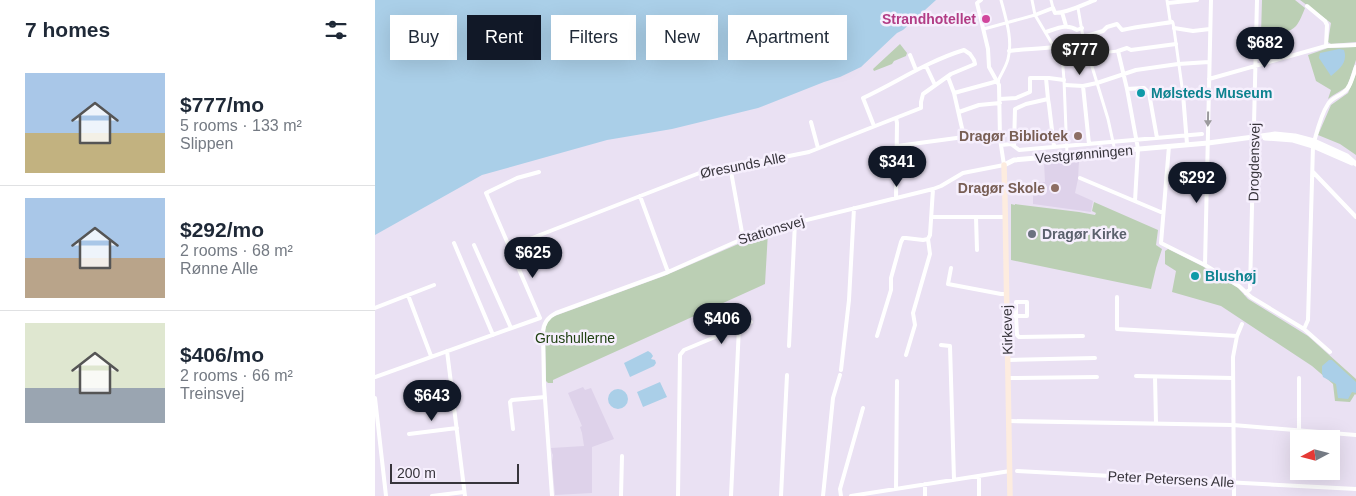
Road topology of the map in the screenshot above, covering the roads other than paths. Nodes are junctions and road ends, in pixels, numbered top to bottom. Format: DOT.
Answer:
graph roads {
  1 [pos="1001,0"];
  2 [pos="1032,0"];
  3 [pos="1051,0"];
  4 [pos="1095,0"];
  5 [pos="1196,0"];
  6 [pos="1211,0"];
  7 [pos="1257,0"];
  8 [pos="979,2"];
  9 [pos="1083,2"];
  10 [pos="1167,2"];
  11 [pos="1307,6"];
  12 [pos="1053,8"];
  13 [pos="1078,8"];
  14 [pos="1062,12"];
  15 [pos="1035,15"];
  16 [pos="1171,22"];
  17 [pos="1007,23"];
  18 [pos="1066,26"];
  19 [pos="1082,28"];
  20 [pos="1174,28"];
  21 [pos="984,29"];
  22 [pos="1210,29"];
  23 [pos="1046,32"];
  24 [pos="1083,37"];
  25 [pos="1176,44"];
  26 [pos="1356,45"];
  27 [pos="1326,46"];
  28 [pos="1054,47"];
  29 [pos="1009,51"];
  30 [pos="1118,51"];
  31 [pos="910,55"];
  32 [pos="1088,56"];
  33 [pos="1209,62"];
  34 [pos="1178,64"];
  35 [pos="925,66"];
  36 [pos="1255,67"];
  37 [pos="1356,67"];
  38 [pos="916,70"];
  39 [pos="1123,74"];
  40 [pos="948,77"];
  41 [pos="1046,78"];
  42 [pos="1209,79"];
  43 [pos="1064,80"];
  44 [pos="998,81"];
  45 [pos="1097,83"];
  46 [pos="935,84"];
  47 [pos="1065,85"];
  48 [pos="1083,86"];
  49 [pos="1127,89"];
  50 [pos="1209,92"];
  51 [pos="953,93"];
  52 [pos="1149,94"];
  53 [pos="1183,94"];
  54 [pos="1048,99"];
  55 [pos="1000,101"];
  56 [pos="959,112"];
  57 [pos="896,118"];
  58 [pos="811,122"];
  59 [pos="875,126"];
  60 [pos="1202,134"];
  61 [pos="1186,135"];
  62 [pos="964,137"];
  63 [pos="1157,138"];
  64 [pos="1255,138"];
  65 [pos="1000,139"];
  66 [pos="1137,140"];
  67 [pos="1114,141"];
  68 [pos="1208,143"];
  69 [pos="1314,143"];
  70 [pos="1089,144"];
  71 [pos="1187,144"];
  72 [pos="1001,145"];
  73 [pos="897,146"];
  74 [pos="1014,146"];
  75 [pos="1066,146"];
  76 [pos="1169,146"];
  77 [pos="1054,147"];
  78 [pos="818,148"];
  79 [pos="1138,149"];
  80 [pos="1115,151"];
  81 [pos="1067,155"];
  82 [pos="1004,164"];
  83 [pos="1356,164"];
  84 [pos="730,166"];
  85 [pos="539,172"];
  86 [pos="1313,172"];
  87 [pos="1080,178"];
  88 [pos="933,189"];
  89 [pos="640,196"];
  90 [pos="896,198"];
  91 [pos="1135,201"];
  92 [pos="854,208"];
  93 [pos="1163,213"];
  94 [pos="1006,216"];
  95 [pos="931,217"];
  96 [pos="976,217"];
  97 [pos="1356,217"];
  98 [pos="795,222"];
  99 [pos="743,238"];
  100 [pos="928,239"];
  101 [pos="454,243"];
  102 [pos="474,244"];
  103 [pos="509,247"];
  104 [pos="977,250"];
  105 [pos="1205,265"];
  106 [pos="951,268"];
  107 [pos="669,272"];
  108 [pos="434,285"];
  109 [pos="1246,293"];
  110 [pos="1007,294"];
  111 [pos="409,295"];
  112 [pos="1117,297"];
  113 [pos="375,308"];
  114 [pos="1007,316"];
  115 [pos="1016,316"];
  116 [pos="539,318"];
  117 [pos="547,320"];
  118 [pos="751,322"];
  119 [pos="1242,324"];
  120 [pos="739,327"];
  121 [pos="511,328"];
  122 [pos="1304,329"];
  123 [pos="493,334"];
  124 [pos="877,336"];
  125 [pos="1083,336"];
  126 [pos="1237,336"];
  127 [pos="789,346"];
  128 [pos="941,346"];
  129 [pos="447,351"];
  130 [pos="1330,352"];
  131 [pos="906,355"];
  132 [pos="431,356"];
  133 [pos="1095,358"];
  134 [pos="1008,360"];
  135 [pos="787,375"];
  136 [pos="1136,376"];
  137 [pos="375,377"];
  138 [pos="1097,377"];
  139 [pos="1155,377"];
  140 [pos="1008,378"];
  141 [pos="1233,378"];
  142 [pos="1299,378"];
  143 [pos="897,380"];
  144 [pos="545,397"];
  145 [pos="375,398"];
  146 [pos="863,408"];
  147 [pos="1009,421"];
  148 [pos="1155,423"];
  149 [pos="1233,424"];
  150 [pos="457,428"];
  151 [pos="513,429"];
  152 [pos="1299,429"];
  153 [pos="409,434"];
  154 [pos="1356,435"];
  155 [pos="622,456"];
  156 [pos="1013,471"];
  157 [pos="979,476"];
  158 [pos="954,479"];
  159 [pos="1235,483"];
  160 [pos="925,484"];
  161 [pos="896,489"];
  162 [pos="1356,489"];
  163 [pos="465,494"];
  164 [pos="386,496"];
  165 [pos="432,496"];
  166 [pos="552,496"];
  167 [pos="621,496"];
  168 [pos="678,496"];
  169 [pos="731,496"];
  170 [pos="781,496"];
  171 [pos="823,496"];
  172 [pos="841,496"];
  173 [pos="851,496"];
  174 [pos="925,496"];
  175 [pos="979,496"];
  176 [pos="1011,496"];
  177 [pos="1234,496"];
  1 -- 17 [label="street"];
  2 -- 15 [label="street"];
  3 -- 12 [label="street"];
  4 -- 9 [label="street"];
  5 -- 10 [label="street"];
  6 -- 22 [label="street"];
  7 -- 36 [label="street, Drogdensvej"];
  8 -- 21 [label="street"];
  9 -- 13 [label="street"];
  10 -- 16 [label="street"];
  11 -- 27 [label="street"];
  12 -- 14 [label="street"];
  12 -- 15 [label="street"];
  13 -- 14 [label="street"];
  13 -- 19 [label="street"];
  14 -- 18 [label="street"];
  15 -- 17 [label="street"];
  15 -- 23 [label="street"];
  16 -- 20 [label="street"];
  16 -- 24 [label="street"];
  17 -- 21 [label="street"];
  17 -- 29 [label="street"];
  18 -- 19 [label="street"];
  18 -- 23 [label="street"];
  19 -- 24 [label="street"];
  20 -- 22 [label="street"];
  20 -- 25 [label="street"];
  21 -- 44 [label="street"];
  22 -- 33 [label="street"];
  23 -- 28 [label="street"];
  24 -- 32 [label="street"];
  25 -- 30 [label="street"];
  25 -- 34 [label="street"];
  26 -- 27 [label="street"];
  27 -- 36 [label="street"];
  28 -- 29 [label="street"];
  28 -- 43 [label="street"];
  29 -- 44 [label="street"];
  30 -- 32 [label="street"];
  30 -- 39 [label="street"];
  31 -- 38 [label="street"];
  32 -- 45 [label="street"];
  33 -- 34 [label="street"];
  33 -- 42 [label="street"];
  34 -- 39 [label="street"];
  34 -- 53 [label="street"];
  35 -- 38 [label="street"];
  35 -- 40 [label="street"];
  35 -- 46 [label="street"];
  36 -- 42 [label="street"];
  36 -- 64 [label="street, Drogdensvej"];
  37 -- 69 [label="street"];
  38 -- 59 [label="street"];
  39 -- 45 [label="street"];
  39 -- 49 [label="street"];
  40 -- 46 [label="street"];
  40 -- 51 [label="street"];
  41 -- 43 [label="street"];
  41 -- 54 [label="street"];
  41 -- 55 [label="street"];
  42 -- 50 [label="street"];
  43 -- 47 [label="street"];
  44 -- 51 [label="street"];
  44 -- 55 [label="street"];
  45 -- 48 [label="street"];
  45 -- 67 [label="street"];
  46 -- 57 [label="street, Øresunds Alle"];
  47 -- 48 [label="street"];
  47 -- 75 [label="street"];
  48 -- 70 [label="street"];
  49 -- 52 [label="street"];
  49 -- 66 [label="street"];
  50 -- 53 [label="street"];
  50 -- 68 [label="street, one-way"];
  51 -- 56 [label="street"];
  52 -- 53 [label="street"];
  52 -- 63 [label="street"];
  53 -- 61 [label="street"];
  54 -- 74 [label="street"];
  54 -- 77 [label="street"];
  55 -- 56 [label="street"];
  55 -- 65 [label="street"];
  56 -- 62 [label="street"];
  57 -- 59 [label="street, Øresunds Alle"];
  57 -- 73 [label="street"];
  58 -- 78 [label="street"];
  59 -- 78 [label="street, Øresunds Alle"];
  60 -- 61 [label="street, Vestgrønningen"];
  61 -- 63 [label="street, Vestgrønningen"];
  61 -- 71 [label="street"];
  62 -- 65 [label="street"];
  62 -- 73 [label="street"];
  63 -- 66 [label="street, Vestgrønningen"];
  64 -- 68 [label="street, Vestgrønningen"];
  64 -- 69 [label="street, Vestgrønningen"];
  64 -- 109 [label="street, Drogdensvej"];
  65 -- 72 [label="street"];
  66 -- 67 [label="street, Vestgrønningen"];
  66 -- 79 [label="street"];
  67 -- 70 [label="street, Vestgrønningen"];
  67 -- 80 [label="street"];
  68 -- 71 [label="street, Vestgrønningen"];
  68 -- 105 [label="street"];
  69 -- 83 [label="street, Vestgrønningen"];
  69 -- 86 [label="street"];
  70 -- 75 [label="street, Vestgrønningen"];
  71 -- 76 [label="street, Vestgrønningen"];
  72 -- 74 [label="street, Vestgrønningen"];
  72 -- 82 [label="street"];
  73 -- 90 [label="street"];
  74 -- 77 [label="street, Vestgrønningen"];
  75 -- 77 [label="street, Vestgrønningen"];
  75 -- 81 [label="street"];
  76 -- 79 [label="street, Vestgrønningen"];
  76 -- 93 [label="street"];
  78 -- 84 [label="street, Øresunds Alle"];
  79 -- 80 [label="street, Vestgrønningen"];
  79 -- 91 [label="street"];
  80 -- 81 [label="street, Vestgrønningen"];
  81 -- 82 [label="street, Vestgrønningen"];
  82 -- 88 [label="street, Stationsvej"];
  82 -- 94 [label="main road, Kirkevej"];
  84 -- 89 [label="street, Øresunds Alle"];
  84 -- 99 [label="street"];
  85 -- 103 [label="street"];
  86 -- 97 [label="street"];
  86 -- 122 [label="street"];
  87 -- 91 [label="street"];
  88 -- 90 [label="street, Stationsvej"];
  88 -- 95 [label="street"];
  89 -- 103 [label="street, Øresunds Alle"];
  89 -- 107 [label="street"];
  90 -- 92 [label="street, Stationsvej"];
  91 -- 93 [label="street"];
  92 -- 98 [label="street, Stationsvej"];
  92 -- 171 [label="street"];
  93 -- 105 [label="street"];
  94 -- 96 [label="street"];
  94 -- 110 [label="main road, Kirkevej"];
  95 -- 96 [label="street"];
  95 -- 100 [label="street"];
  96 -- 104 [label="street"];
  98 -- 99 [label="street, Stationsvej"];
  98 -- 127 [label="street"];
  99 -- 107 [label="street, Stationsvej"];
  100 -- 124 [label="street"];
  100 -- 131 [label="street"];
  101 -- 123 [label="street"];
  102 -- 121 [label="street"];
  103 -- 116 [label="street"];
  105 -- 109 [label="street"];
  106 -- 110 [label="street"];
  107 -- 117 [label="street, Stationsvej"];
  108 -- 111 [label="street"];
  109 -- 122 [label="street"];
  110 -- 114 [label="main road, Kirkevej"];
  111 -- 113 [label="street"];
  111 -- 132 [label="street"];
  112 -- 126 [label="street"];
  114 -- 115 [label="street"];
  114 -- 134 [label="main road, Kirkevej"];
  115 -- 115 [label="street"];
  115 -- 125 [label="street"];
  116 -- 117 [label="street"];
  116 -- 121 [label="street"];
  117 -- 144 [label="street"];
  118 -- 120 [label="street"];
  119 -- 126 [label="street"];
  120 -- 168 [label="street"];
  120 -- 169 [label="street"];
  121 -- 123 [label="street"];
  122 -- 130 [label="street"];
  123 -- 129 [label="street"];
  126 -- 141 [label="street"];
  128 -- 158 [label="street"];
  129 -- 132 [label="street"];
  129 -- 150 [label="street"];
  132 -- 137 [label="street"];
  133 -- 134 [label="street"];
  134 -- 140 [label="main road, Kirkevej"];
  135 -- 170 [label="street"];
  136 -- 139 [label="street"];
  138 -- 140 [label="street"];
  139 -- 141 [label="street"];
  139 -- 148 [label="street"];
  140 -- 147 [label="main road, Kirkevej"];
  141 -- 149 [label="street"];
  142 -- 152 [label="street"];
  143 -- 161 [label="street"];
  144 -- 151 [label="street"];
  144 -- 166 [label="street"];
  145 -- 164 [label="street"];
  146 -- 172 [label="street"];
  147 -- 148 [label="street"];
  147 -- 156 [label="main road, Kirkevej"];
  148 -- 149 [label="street"];
  149 -- 152 [label="street"];
  149 -- 159 [label="street"];
  150 -- 153 [label="street"];
  150 -- 163 [label="street"];
  152 -- 154 [label="street"];
  155 -- 167 [label="street"];
  156 -- 157 [label="street, Peter Petersens Alle"];
  156 -- 159 [label="street, Peter Petersens Alle"];
  156 -- 176 [label="main road, Kirkevej"];
  157 -- 158 [label="street, Peter Petersens Alle"];
  157 -- 175 [label="street"];
  158 -- 160 [label="street, Peter Petersens Alle"];
  159 -- 162 [label="street, Peter Petersens Alle"];
  159 -- 177 [label="street"];
  160 -- 161 [label="street, Peter Petersens Alle"];
  160 -- 174 [label="street"];
  161 -- 173 [label="street, Peter Petersens Alle"];
  163 -- 165 [label="street"];
}
